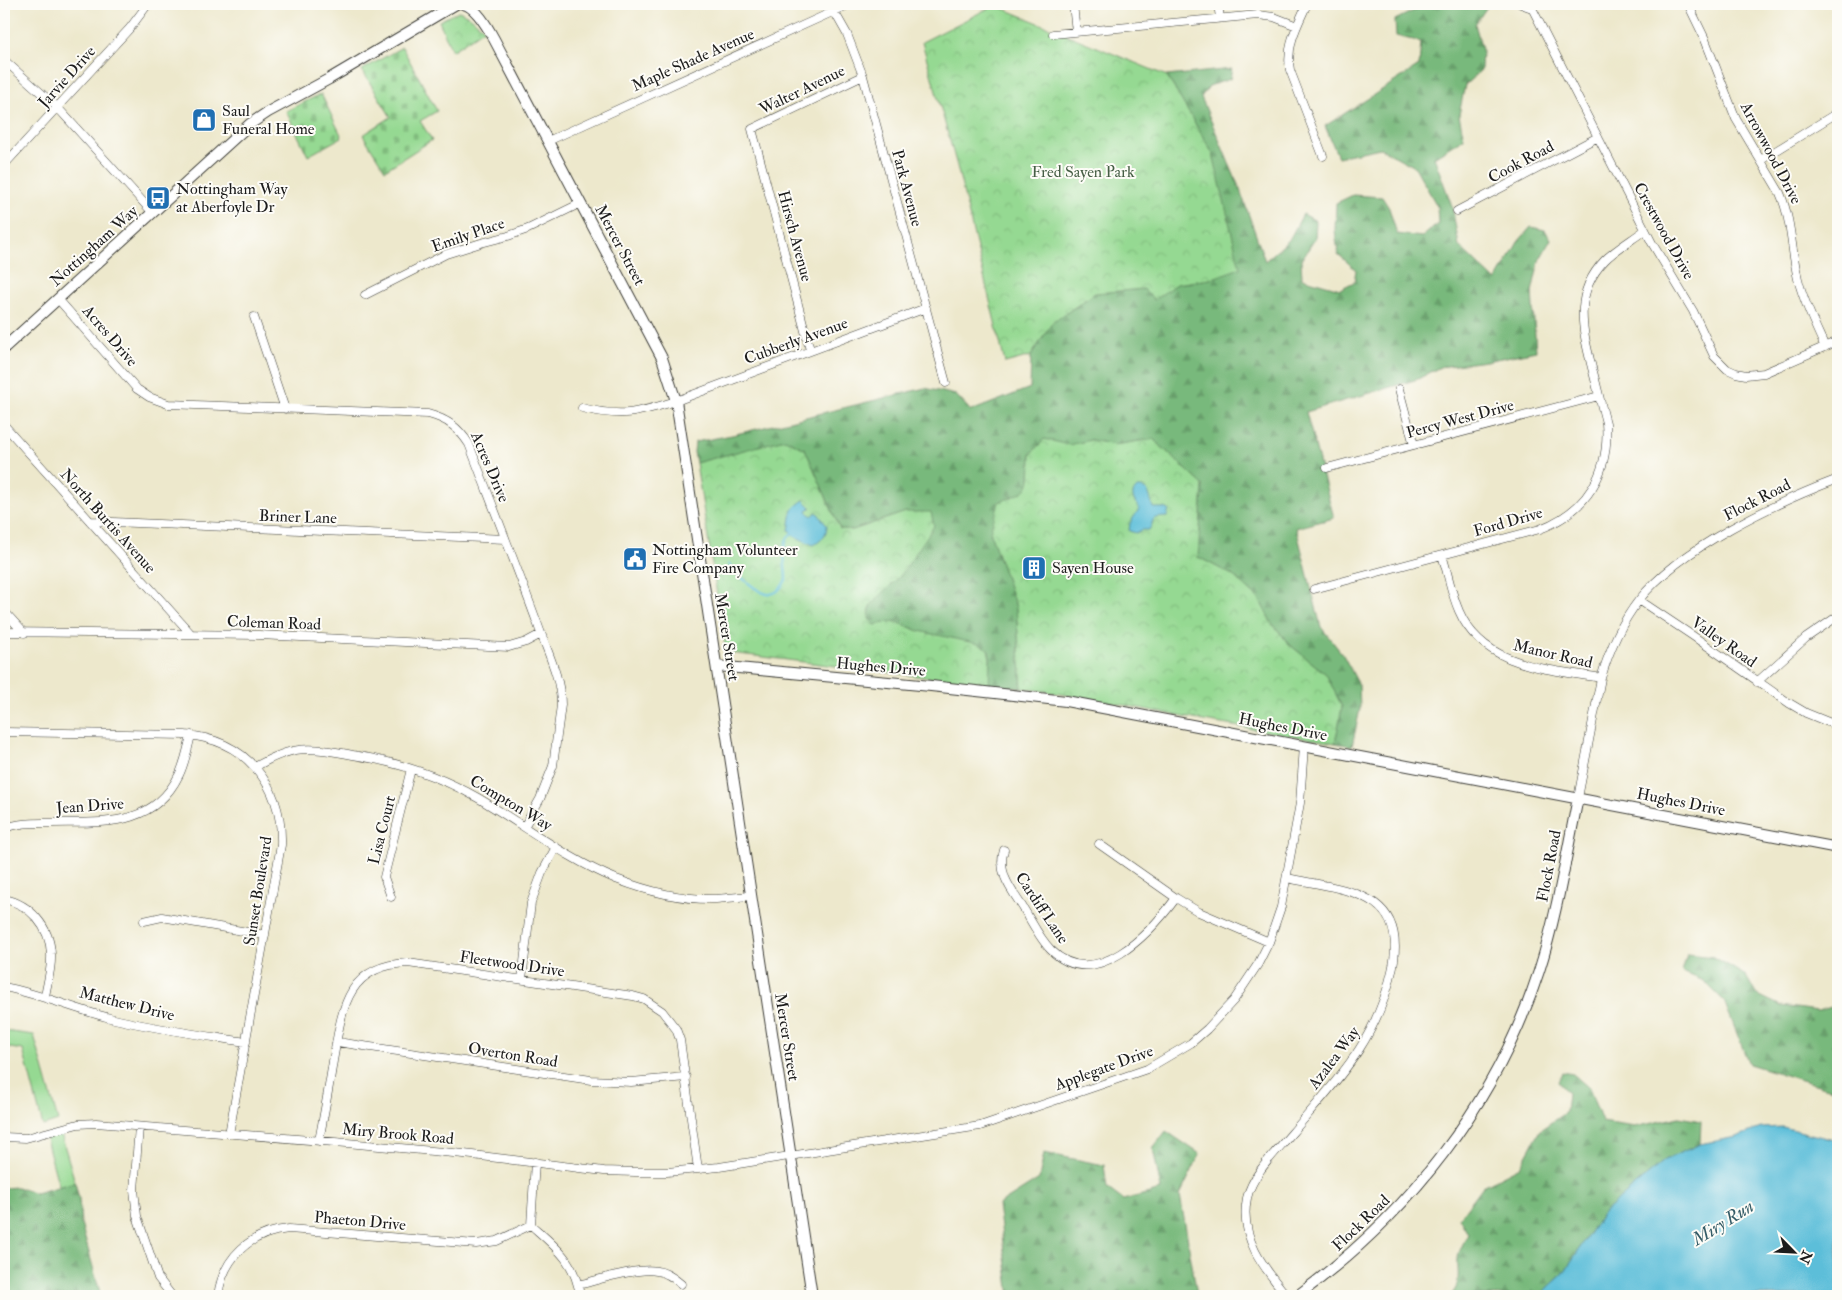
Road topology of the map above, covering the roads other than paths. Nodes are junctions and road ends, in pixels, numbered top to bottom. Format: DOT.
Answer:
graph roads {
  1 [pos="148,4"];
  2 [pos="456,4"];
  3 [pos="463,4"];
  4 [pos="850,4"];
  5 [pos="1074,4"];
  6 [pos="1218,4"];
  7 [pos="1307,4"];
  8 [pos="1521,4"];
  9 [pos="1688,4"];
  10 [pos="833,7"];
  11 [pos="1220,18"];
  12 [pos="1297,26"];
  13 [pos="1076,32"];
  14 [pos="1053,34"];
  15 [pos="4,60"];
  16 [pos="863,76"];
  17 [pos="58,108"];
  18 [pos="1838,110"];
  19 [pos="752,129"];
  20 [pos="1598,137"];
  21 [pos="548,141"];
  22 [pos="1323,156"];
  23 [pos="1761,160"];
  24 [pos="4,166"];
  25 [pos="581,203"];
  26 [pos="1457,211"];
  27 [pos="153,213"];
  28 [pos="1646,230"];
  29 [pos="365,295"];
  30 [pos="58,298"];
  31 [pos="926,308"];
  32 [pos="254,317"];
  33 [pos="1838,341"];
  34 [pos="1825,347"];
  35 [pos="4,348"];
  36 [pos="810,350"];
  37 [pos="946,383"];
  38 [pos="1399,389"];
  39 [pos="1599,396"];
  40 [pos="676,401"];
  41 [pos="582,408"];
  42 [pos="285,409"];
  43 [pos="4,425"];
  44 [pos="1414,445"];
  45 [pos="1327,468"];
  46 [pos="1838,479"];
  47 [pos="90,521"];
  48 [pos="505,539"];
  49 [pos="1442,555"];
  50 [pos="1314,589"];
  51 [pos="1638,600"];
  52 [pos="4,610"];
  53 [pos="1838,616"];
  54 [pos="4,632"];
  55 [pos="24,633"];
  56 [pos="541,634"];
  57 [pos="192,635"];
  58 [pos="717,666"];
  59 [pos="1601,678"];
  60 [pos="1757,682"];
  61 [pos="1838,726"];
  62 [pos="4,732"];
  63 [pos="191,735"];
  64 [pos="1304,746"];
  65 [pos="255,767"];
  66 [pos="411,769"];
  67 [pos="1578,798"];
  68 [pos="524,827"];
  69 [pos="4,829"];
  70 [pos="1099,844"];
  71 [pos="556,847"];
  72 [pos="1838,848"];
  73 [pos="1004,850"];
  74 [pos="1287,878"];
  75 [pos="750,896"];
  76 [pos="391,897"];
  77 [pos="1176,898"];
  78 [pos="4,899"];
  79 [pos="144,921"];
  80 [pos="265,935"];
  81 [pos="1269,942"];
  82 [pos="522,980"];
  83 [pos="4,987"];
  84 [pos="45,997"];
  85 [pos="246,1042"];
  86 [pos="337,1042"];
  87 [pos="686,1077"];
  88 [pos="139,1126"];
  89 [pos="229,1134"];
  90 [pos="4,1137"];
  91 [pos="319,1141"];
  92 [pos="789,1156"];
  93 [pos="534,1162"];
  94 [pos="698,1169"];
  95 [pos="532,1225"];
  96 [pos="681,1284"];
  97 [pos="578,1285"];
  98 [pos="172,1296"];
  99 [pos="218,1296"];
  100 [pos="580,1296"];
  101 [pos="812,1296"];
  102 [pos="1287,1296"];
  103 [pos="1297,1296"];
  1 -- 17 [label="street, Jarvie Drive"];
  2 -- 27 [label="street, Nottingham Way"];
  3 -- 21 [label="street, Mercer Street"];
  4 -- 10 [label="street, Maple Shade Avenue"];
  5 -- 13 [label="street"];
  6 -- 11 [label="street"];
  7 -- 12 [label="street"];
  8 -- 20 [label="street, Crestwood Drive"];
  9 -- 23 [label="street, Arrowwood Drive"];
  10 -- 16 [label="street, Park Avenue"];
  10 -- 21 [label="street, Maple Shade Avenue"];
  11 -- 12 [label="street"];
  11 -- 13 [label="street"];
  12 -- 22 [label="street"];
  13 -- 14 [label="street"];
  15 -- 17 [label="street"];
  16 -- 19 [label="street, Walter Avenue"];
  16 -- 31 [label="street, Park Avenue"];
  17 -- 24 [label="street, Jarvie Drive"];
  17 -- 27 [label="street"];
  18 -- 23 [label="street"];
  19 -- 36 [label="street, Hirsch Avenue"];
  20 -- 26 [label="street, Cook Road"];
  20 -- 28 [label="street, Crestwood Drive"];
  21 -- 25 [label="street, Mercer Street"];
  23 -- 34 [label="street, Arrowwood Drive"];
  25 -- 29 [label="street, Emily Place"];
  25 -- 40 [label="street, Mercer Street"];
  27 -- 30 [label="street, Nottingham Way"];
  28 -- 34 [label="street, Crestwood Drive"];
  28 -- 39 [label="street, Ford Drive"];
  30 -- 35 [label="street, Nottingham Way"];
  30 -- 42 [label="street, Acres Drive"];
  31 -- 36 [label="street, Cubberly Avenue"];
  31 -- 37 [label="street, Park Avenue"];
  32 -- 42 [label="street"];
  33 -- 34 [label="street, Crestwood Drive"];
  36 -- 40 [label="street, Cubberly Avenue"];
  38 -- 44 [label="street"];
  39 -- 44 [label="street, Percy West Drive"];
  39 -- 49 [label="street, Ford Drive"];
  40 -- 41 [label="street, Cubberly Avenue"];
  40 -- 58 [label="street, Mercer Street"];
  42 -- 48 [label="street, Acres Drive"];
  43 -- 47 [label="street, North Burtis Avenue"];
  44 -- 45 [label="street, Percy West Drive"];
  46 -- 51 [label="street, Flock Road"];
  47 -- 48 [label="street, Briner Lane"];
  47 -- 57 [label="street, North Burtis Avenue"];
  48 -- 56 [label="street, Acres Drive"];
  49 -- 50 [label="street, Ford Drive"];
  49 -- 59 [label="street, Manor Road"];
  51 -- 59 [label="street, Flock Road"];
  51 -- 60 [label="street, Valley Road"];
  52 -- 55 [label="street"];
  53 -- 60 [label="street, Valley Road"];
  54 -- 55 [label="street, Coleman Road"];
  55 -- 57 [label="street, Coleman Road"];
  56 -- 57 [label="street, Coleman Road"];
  56 -- 68 [label="street, Acres Drive"];
  58 -- 64 [label="street, Hughes Drive"];
  58 -- 75 [label="street, Mercer Street"];
  59 -- 67 [label="street, Flock Road"];
  60 -- 61 [label="street"];
  62 -- 63 [label="street, Sunset Boulevard"];
  63 -- 65 [label="street, Sunset Boulevard"];
  63 -- 69 [label="street, Jean Drive"];
  64 -- 67 [label="street, Hughes Drive"];
  64 -- 74 [label="street, Applegate Drive"];
  65 -- 66 [label="street, Compton Way"];
  65 -- 80 [label="street, Sunset Boulevard"];
  66 -- 68 [label="street, Compton Way"];
  66 -- 76 [label="street, Lisa Court"];
  67 -- 72 [label="street, Hughes Drive"];
  67 -- 103 [label="street, Flock Road"];
  68 -- 71 [label="street, Compton Way"];
  70 -- 77 [label="street"];
  71 -- 75 [label="street, Compton Way"];
  71 -- 82 [label="street"];
  73 -- 77 [label="street, Cardiff Lane"];
  74 -- 81 [label="street, Applegate Drive"];
  74 -- 102 [label="street, Azalea Way"];
  75 -- 92 [label="street, Mercer Street"];
  77 -- 81 [label="street"];
  78 -- 84 [label="street"];
  79 -- 80 [label="street"];
  80 -- 85 [label="street, Sunset Boulevard"];
  81 -- 92 [label="street, Applegate Drive"];
  82 -- 86 [label="street, Fleetwood Drive"];
  82 -- 87 [label="street, Fleetwood Drive"];
  83 -- 84 [label="street, Matthew Drive"];
  84 -- 85 [label="street, Matthew Drive"];
  85 -- 89 [label="street, Sunset Boulevard"];
  86 -- 87 [label="street, Overton Road"];
  86 -- 91 [label="street, Fleetwood Drive"];
  87 -- 94 [label="street, Fleetwood Drive"];
  88 -- 89 [label="street, Miry Brook Road"];
  88 -- 90 [label="street, Miry Brook Road"];
  88 -- 98 [label="street"];
  89 -- 91 [label="street, Miry Brook Road"];
  91 -- 93 [label="street, Miry Brook Road"];
  92 -- 94 [label="street, Miry Brook Road"];
  92 -- 101 [label="street, Mercer Street"];
  93 -- 94 [label="street, Miry Brook Road"];
  93 -- 95 [label="street"];
  95 -- 97 [label="street"];
  95 -- 99 [label="street, Phaeton Drive"];
  96 -- 97 [label="street"];
  97 -- 100 [label="street"];
}
